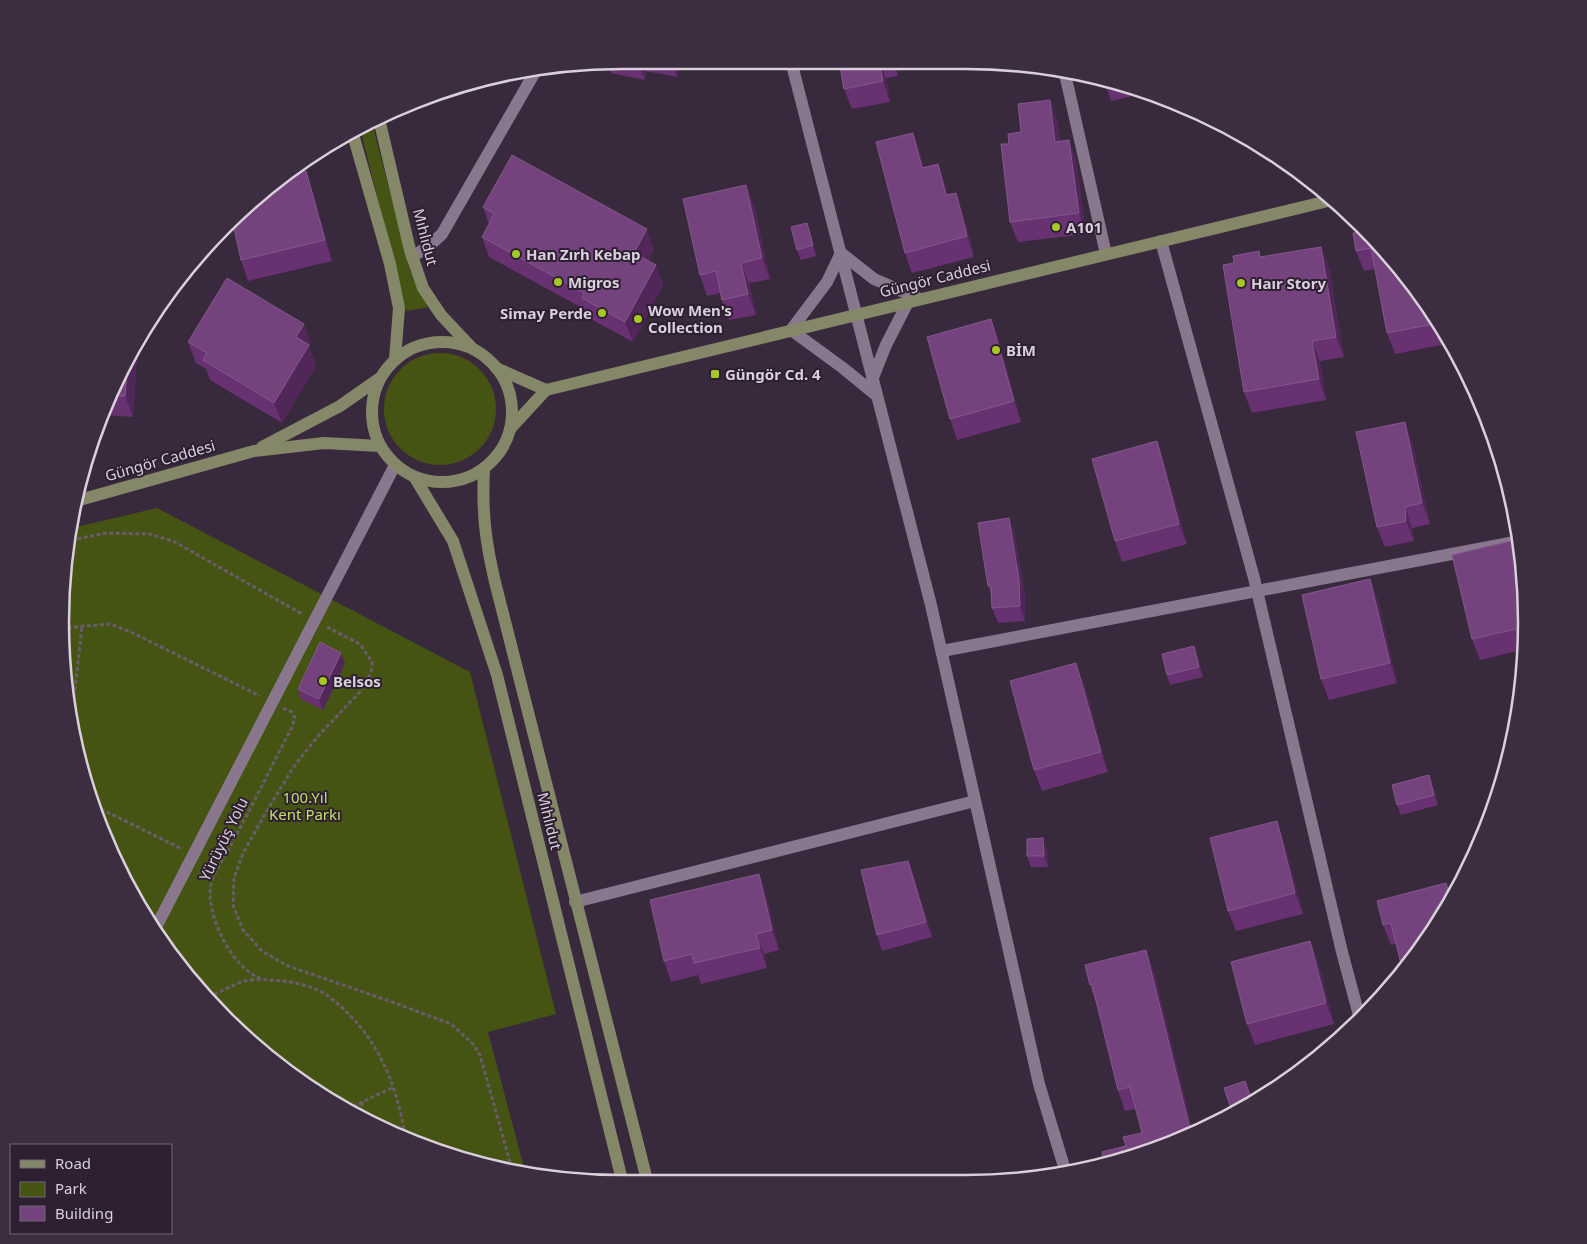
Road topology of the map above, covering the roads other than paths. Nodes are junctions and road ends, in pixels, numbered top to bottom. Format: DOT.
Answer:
graph roads {
  1 [pos="792,69"];
  2 [pos="533,76"];
  3 [pos="1066,78"];
  4 [pos="380,125"];
  5 [pos="354,138"];
  6 [pos="1325,202"];
  7 [pos="1161,241"];
  8 [pos="841,253"];
  9 [pos="1106,254"];
  10 [pos="412,256"];
  11 [pos="914,300"];
  12 [pos="855,314"];
  13 [pos="790,330"];
  14 [pos="472,348"];
  15 [pos="395,359"];
  16 [pos="496,368"];
  17 [pos="380,378"];
  18 [pos="872,380"];
  19 [pos="546,390"];
  20 [pos="876,395"];
  21 [pos="510,429"];
  22 [pos="380,446"];
  23 [pos="254,451"];
  24 [pos="395,465"];
  25 [pos="484,468"];
  26 [pos="415,478"];
  27 [pos="83,499"];
  28 [pos="1513,542"];
  29 [pos="1256,590"];
  30 [pos="942,652"];
  31 [pos="975,800"];
  32 [pos="575,902"];
  33 [pos="158,923"];
  34 [pos="1358,1011"];
  35 [pos="1064,1167"];
  36 [pos="621,1175"];
  37 [pos="646,1175"];
  1 -- 8 [label="street"];
  2 -- 10 [label="street"];
  3 -- 9 [label="street"];
  4 -- 10 [label="main road, Mıhlıdut"];
  5 -- 15 [label="main road"];
  6 -- 7 [label="main road, Güngör Caddesi"];
  7 -- 9 [label="main road, Güngör Caddesi"];
  7 -- 29 [label="street"];
  8 -- 11 [label="street"];
  8 -- 12 [label="street"];
  8 -- 13 [label="street"];
  9 -- 11 [label="main road, Güngör Caddesi"];
  10 -- 14 [label="main road, Mıhlıdut"];
  11 -- 12 [label="main road, Güngör Caddesi"];
  11 -- 18 [label="street"];
  12 -- 13 [label="main road, Güngör Caddesi"];
  12 -- 18 [label="street"];
  13 -- 19 [label="main road, Güngör Caddesi"];
  13 -- 20 [label="street"];
  14 -- 15 [label="main road"];
  14 -- 16 [label="main road"];
  15 -- 17 [label="main road"];
  16 -- 19 [label="main road"];
  16 -- 21 [label="main road"];
  17 -- 22 [label="main road"];
  17 -- 23 [label="main road"];
  18 -- 20 [label="street"];
  19 -- 21 [label="main road"];
  20 -- 30 [label="street"];
  21 -- 25 [label="main road"];
  22 -- 23 [label="main road"];
  22 -- 24 [label="main road"];
  23 -- 27 [label="main road, Güngör Caddesi"];
  24 -- 26 [label="main road"];
  24 -- 33 [label="street"];
  25 -- 26 [label="main road"];
  25 -- 32 [label="main road, Mıhlıdut"];
  26 -- 36 [label="main road, Mıhlıdut"];
  28 -- 29 [label="street"];
  29 -- 30 [label="street"];
  29 -- 34 [label="street"];
  30 -- 31 [label="street"];
  31 -- 32 [label="street"];
  31 -- 35 [label="street"];
  32 -- 37 [label="main road, Mıhlıdut"];
}
